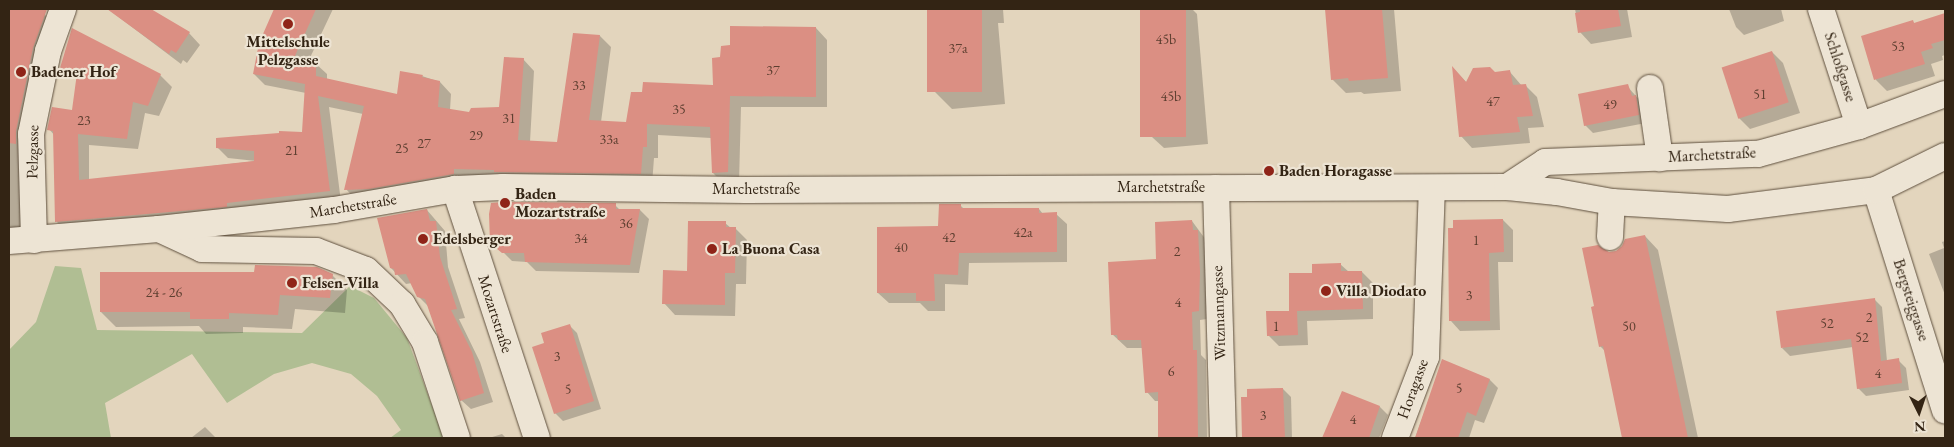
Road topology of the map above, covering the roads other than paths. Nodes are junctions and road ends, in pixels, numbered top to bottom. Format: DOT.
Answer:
graph roads {
  1 [pos="64,9"];
  2 [pos="1822,9"];
  3 [pos="1650,88"];
  4 [pos="1945,94"];
  5 [pos="1859,126"];
  6 [pos="1945,156"];
  7 [pos="1660,158"];
  8 [pos="1507,187"];
  9 [pos="455,188"];
  10 [pos="1216,188"];
  11 [pos="1432,188"];
  12 [pos="1876,190"];
  13 [pos="1612,202"];
  14 [pos="159,229"];
  15 [pos="1610,237"];
  16 [pos="34,240"];
  17 [pos="9,242"];
  18 [pos="1945,410"];
  19 [pos="457,438"];
  20 [pos="537,438"];
  21 [pos="1223,438"];
  22 [pos="1395,438"];
  1 -- 16 [label="street, Pelzgasse"];
  2 -- 5 [label="street, Schloßgasse"];
  3 -- 7 [label="street"];
  4 -- 5 [label="street, Marchetstraße"];
  5 -- 7 [label="street, Marchetstraße"];
  6 -- 12 [label="street, Marchetstraße"];
  7 -- 8 [label="street, Marchetstraße"];
  8 -- 11 [label="street, Marchetstraße"];
  8 -- 13 [label="street, Marchetstraße"];
  9 -- 10 [label="street, Marchetstraße"];
  9 -- 14 [label="street, Marchetstraße"];
  9 -- 20 [label="street, Mozartstraße"];
  10 -- 11 [label="street, Marchetstraße"];
  10 -- 21 [label="street, Witzmanngasse"];
  11 -- 22 [label="street, Horagasse"];
  12 -- 13 [label="street, Marchetstraße"];
  12 -- 18 [label="street, Bergsteiggasse"];
  13 -- 15 [label="street"];
  14 -- 16 [label="street, Marchetstraße"];
  14 -- 19 [label="street"];
  16 -- 17 [label="street, Marchetstraße"];
}
